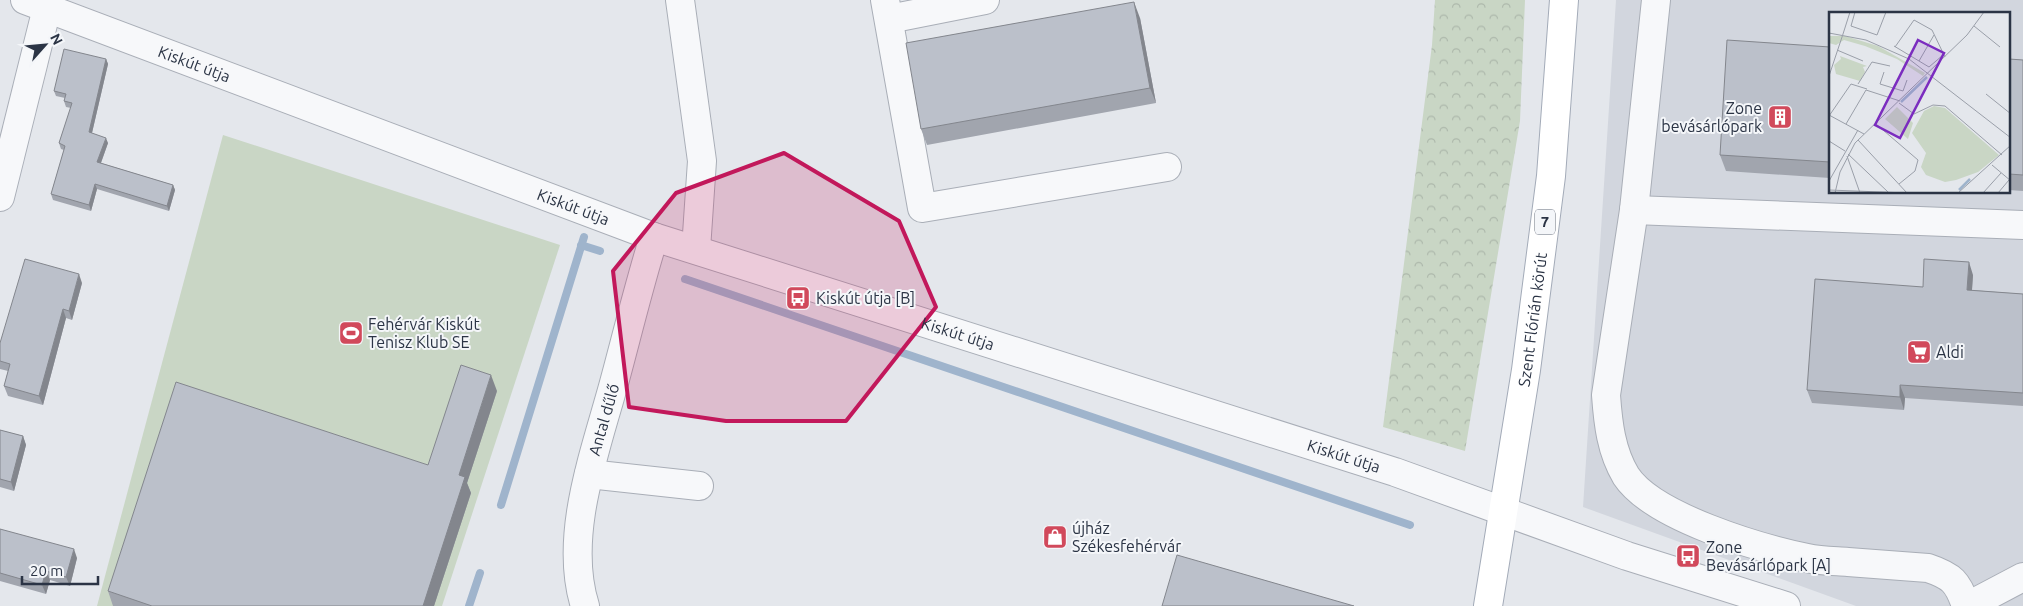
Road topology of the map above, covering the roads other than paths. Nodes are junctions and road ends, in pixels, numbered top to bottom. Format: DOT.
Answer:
graph roads {
  1 [pos="680,0"];
  2 [pos="985,0"];
  3 [pos="1564,0"];
  4 [pos="1656,0"];
  5 [pos="36,4"];
  6 [pos="887,9"];
  7 [pos="1167,167"];
  8 [pos="0,197"];
  9 [pos="1634,210"];
  10 [pos="2023,225"];
  11 [pos="654,237"];
  12 [pos="696,249"];
  13 [pos="589,474"];
  14 [pos="699,486"];
  15 [pos="1504,511"];
  16 [pos="2023,577"];
  17 [pos="585,606"];
  18 [pos="1488,606"];
  19 [pos="1786,606"];
  20 [pos="1967,606"];
  1 -- 12 [label="street"];
  2 -- 6 [label="street"];
  3 -- 15 [label="main road, Szent Flórián körút / 7"];
  4 -- 9 [label="street"];
  5 -- 8 [label="street"];
  5 -- 11 [label="street, Kiskút útja"];
  6 -- 7 [label="street"];
  9 -- 10 [label="street"];
  9 -- 20 [label="street"];
  11 -- 12 [label="street, Kiskút útja"];
  11 -- 13 [label="street, Antal dűlő"];
  12 -- 15 [label="street, Kiskút útja"];
  13 -- 14 [label="street"];
  13 -- 17 [label="street, Antal dűlő"];
  15 -- 18 [label="main road, Szent Flórián körút / 7"];
  15 -- 19 [label="street, Kiskút útja"];
  16 -- 20 [label="street"];
}
